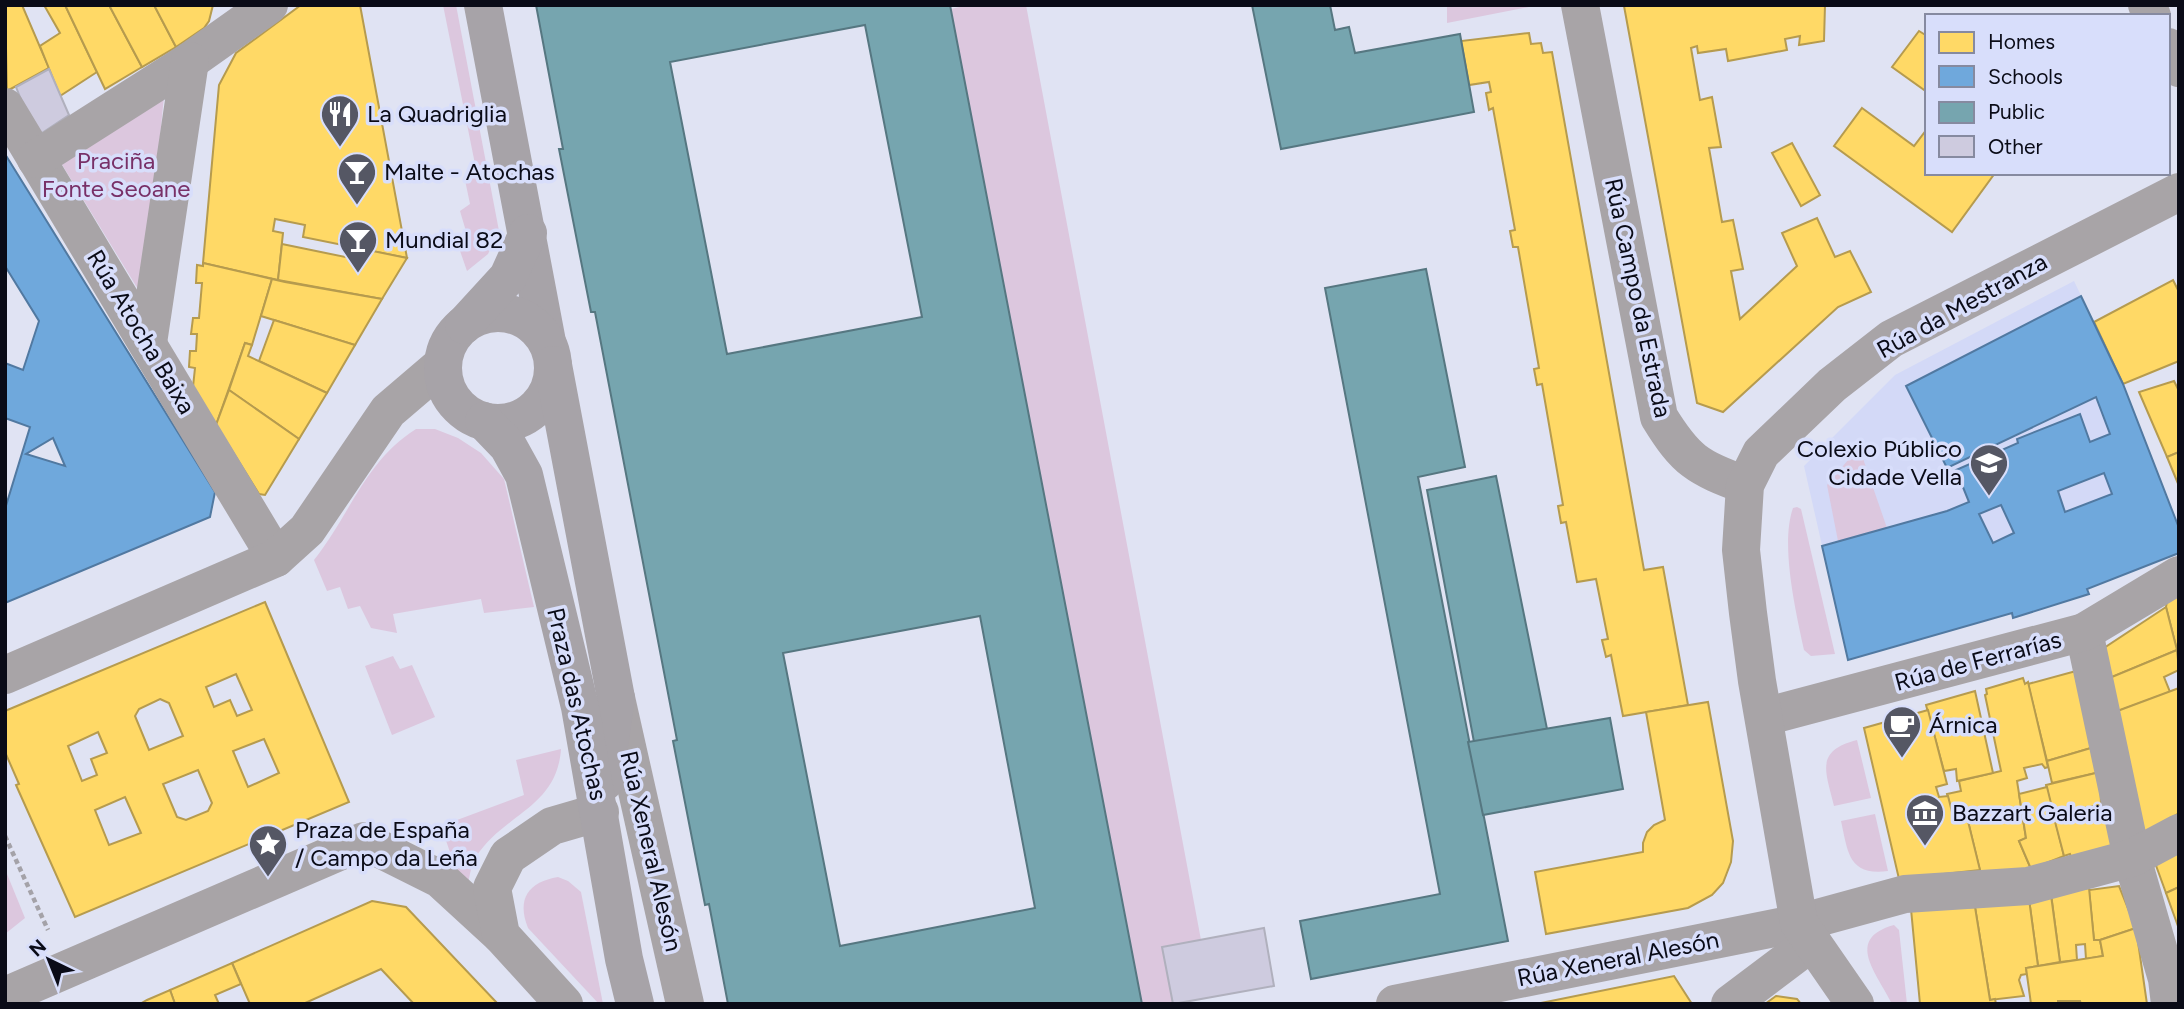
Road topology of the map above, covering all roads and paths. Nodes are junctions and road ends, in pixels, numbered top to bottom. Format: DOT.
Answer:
graph roads {
  1 [pos="269,5"];
  2 [pos="483,5"];
  3 [pos="1580,5"];
  4 [pos="233,17"];
  5 [pos="2170,51"];
  6 [pos="190,61"];
  7 [pos="2179,68"];
  8 [pos="5,107"];
  9 [pos="36,159"];
  10 [pos="2179,191"];
  11 [pos="528,233"];
  12 [pos="461,328"];
  13 [pos="148,343"];
  14 [pos="550,353"];
  15 [pos="443,364"];
  16 [pos="484,421"];
  17 [pos="1745,485"];
  18 [pos="276,558"];
  19 [pos="2179,575"];
  20 [pos="2084,632"];
  21 [pos="5,675"];
  22 [pos="617,698"];
  23 [pos="1764,718"];
  24 [pos="600,812"];
  25 [pos="2179,833"];
  26 [pos="5,836"];
  27 [pos="2132,858"];
  28 [pos="1806,932"];
  29 [pos="501,935"];
  30 [pos="65,970"];
  31 [pos="2172,986"];
  32 [pos="5,996"];
  33 [pos="564,1004"];
  34 [pos="635,1004"];
  35 [pos="685,1004"];
  36 [pos="1395,1004"];
  37 [pos="1730,1004"];
  38 [pos="1855,1004"];
  1 -- 4 [label="street"];
  2 -- 11 [label="main road, Praza das Atochas"];
  3 -- 17 [label="street, Rúa Campo da Estrada"];
  4 -- 6 [label="street"];
  5 -- 7 [label="street"];
  6 -- 9 [label="street"];
  6 -- 13 [label="street"];
  8 -- 9 [label="street, Rúa Atocha Baixa"];
  9 -- 13 [label="street, Rúa Atocha Baixa"];
  10 -- 17 [label="street, Rúa da Mestranza"];
  11 -- 12 [label="main road"];
  11 -- 14 [label="main road, Praza das Atochas"];
  12 -- 14 [label="main road"];
  12 -- 15 [label="main road"];
  13 -- 18 [label="street, Rúa Atocha Baixa"];
  14 -- 16 [label="main road, Praza das Atochas"];
  14 -- 22 [label="main road, Praza das Atochas"];
  15 -- 16 [label="main road, Praza das Atochas"];
  15 -- 18 [label="street"];
  16 -- 24 [label="main road, Praza das Atochas"];
  17 -- 23 [label="street"];
  18 -- 21 [label="street"];
  19 -- 20 [label="street, Rúa de Ferrarías"];
  20 -- 23 [label="street, Rúa de Ferrarías"];
  20 -- 27 [label="street"];
  22 -- 24 [label="main road, Praza das Atochas"];
  22 -- 35 [label="street, Rúa Xeneral Alesón"];
  23 -- 28 [label="street"];
  24 -- 29 [label="street"];
  24 -- 34 [label="main road"];
  25 -- 27 [label="street, Rúa Xeneral Alesón"];
  26 -- 30 [label="path"];
  27 -- 28 [label="street, Rúa Xeneral Alesón"];
  27 -- 31 [label="street"];
  28 -- 36 [label="street, Rúa Xeneral Alesón"];
  28 -- 37 [label="street"];
  28 -- 38 [label="street"];
  29 -- 30 [label="street"];
  29 -- 33 [label="street"];
  30 -- 32 [label="street"];
}
